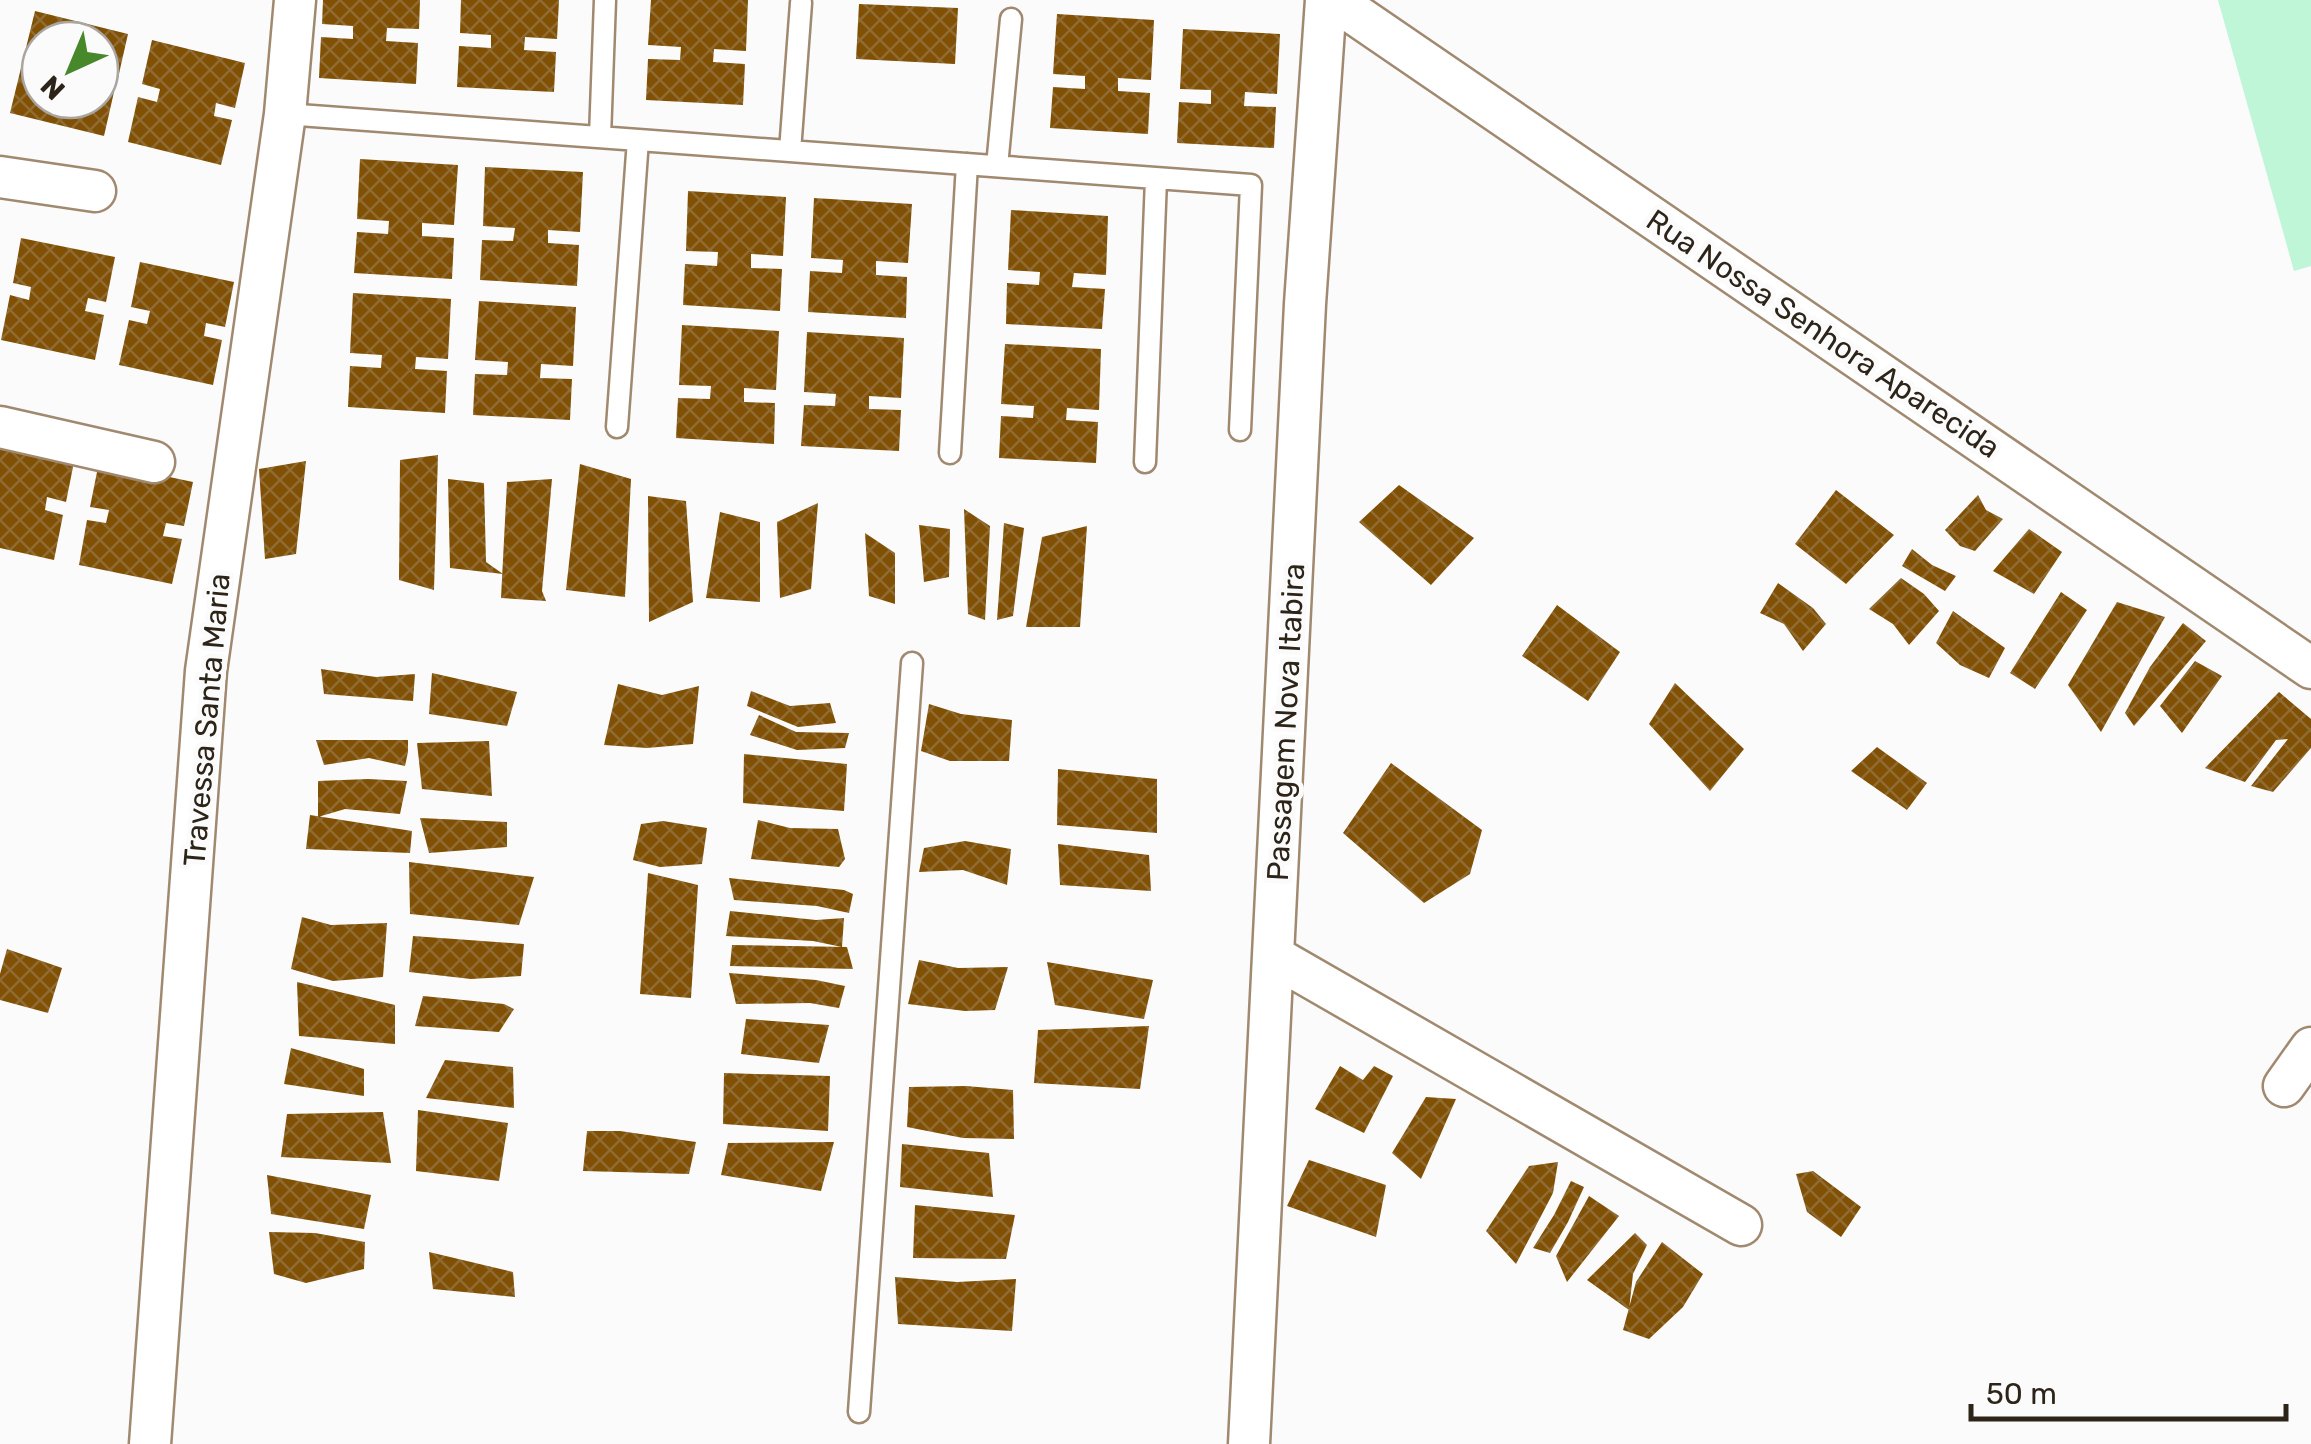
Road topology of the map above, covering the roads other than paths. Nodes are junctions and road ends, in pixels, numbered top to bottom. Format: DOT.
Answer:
graph roads {
  1 [pos="295,0"];
  2 [pos="605,0"];
  3 [pos="1326,0"];
  4 [pos="1334,0"];
  5 [pos="801,3"];
  6 [pos="1011,19"];
  7 [pos="285,114"];
  8 [pos="600,137"];
  9 [pos="638,140"];
  10 [pos="790,151"];
  11 [pos="968,164"];
  12 [pos="997,166"];
  13 [pos="0,176"];
  14 [pos="1156,178"];
  15 [pos="95,191"];
  16 [pos="0,426"];
  17 [pos="617,427"];
  18 [pos="1240,430"];
  19 [pos="950,452"];
  20 [pos="154,462"];
  21 [pos="1145,462"];
  22 [pos="912,663"];
  23 [pos="2311,668"];
  24 [pos="1275,957"];
  25 [pos="2311,1048"];
  26 [pos="2284,1086"];
  27 [pos="1741,1225"];
  28 [pos="858,1412"];
  29 [pos="150,1444"];
  30 [pos="1249,1444"];
  1 -- 7 [label="street, Travessa Santa Maria"];
  2 -- 8 [label="lane"];
  3 -- 24 [label="street, Passagem Nova Itabira"];
  4 -- 23 [label="street, Rua Nossa Senhora Aparecida"];
  5 -- 10 [label="lane"];
  6 -- 12 [label="lane"];
  7 -- 8 [label="lane"];
  7 -- 29 [label="street, Travessa Santa Maria"];
  8 -- 9 [label="lane"];
  9 -- 10 [label="lane"];
  9 -- 17 [label="lane"];
  10 -- 11 [label="lane"];
  11 -- 12 [label="lane"];
  11 -- 19 [label="lane"];
  12 -- 14 [label="lane"];
  13 -- 15 [label="street"];
  14 -- 18 [label="lane"];
  14 -- 21 [label="lane"];
  16 -- 20 [label="street"];
  22 -- 28 [label="lane"];
  24 -- 27 [label="street"];
  24 -- 30 [label="street, Passagem Nova Itabira"];
  25 -- 26 [label="street"];
}
